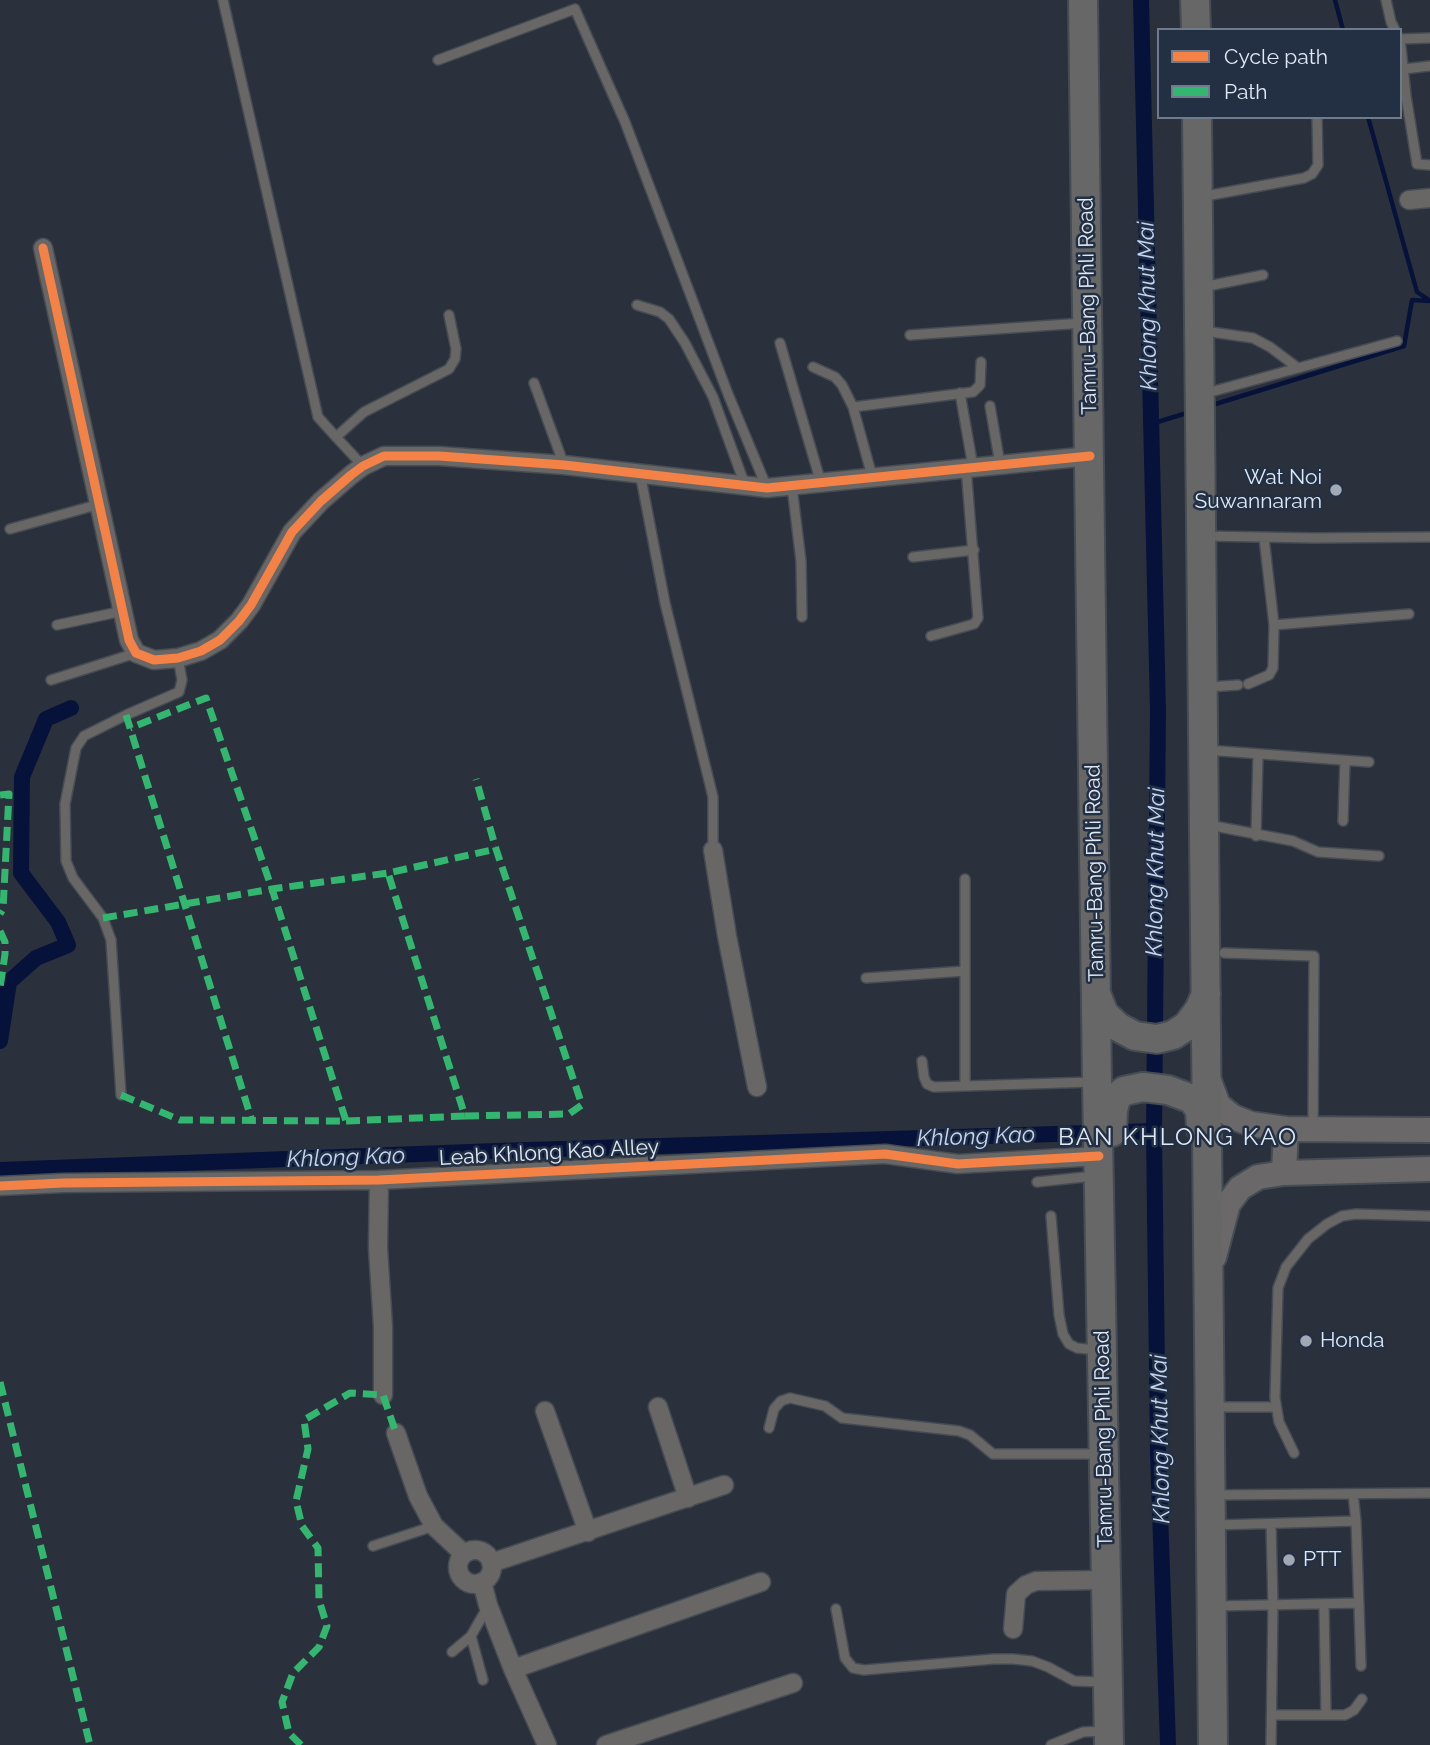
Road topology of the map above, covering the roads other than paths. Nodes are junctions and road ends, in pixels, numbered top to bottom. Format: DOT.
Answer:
graph roads {
  1 [pos="223,0"];
  2 [pos="1083,0"];
  3 [pos="1195,0"];
  4 [pos="1386,0"];
  5 [pos="573,5"];
  6 [pos="1196,28"];
  7 [pos="1394,28"];
  8 [pos="1430,38"];
  9 [pos="1402,39"];
  10 [pos="1402,49"];
  11 [pos="438,60"];
  12 [pos="1430,66"];
  13 [pos="1404,69"];
  14 [pos="1197,119"];
  15 [pos="1317,119"];
  16 [pos="1430,165"];
  17 [pos="1198,198"];
  18 [pos="1430,198"];
  19 [pos="1409,200"];
  20 [pos="43,248"];
  21 [pos="1263,275"];
  22 [pos="1198,288"];
  23 [pos="637,305"];
  24 [pos="449,315"];
  25 [pos="1088,323"];
  26 [pos="1199,331"];
  27 [pos="910,335"];
  28 [pos="1396,341"];
  29 [pos="780,343"];
  30 [pos="981,362"];
  31 [pos="813,368"];
  32 [pos="1298,368"];
  33 [pos="534,383"];
  34 [pos="960,393"];
  35 [pos="1200,395"];
  36 [pos="990,406"];
  37 [pos="853,407"];
  38 [pos="336,437"];
  39 [pos="1090,456"];
  40 [pos="1000,464"];
  41 [pos="564,465"];
  42 [pos="363,466"];
  43 [pos="970,467"];
  44 [pos="640,473"];
  45 [pos="872,477"];
  46 [pos="821,483"];
  47 [pos="746,486"];
  48 [pos="792,487"];
  49 [pos="767,488"];
  50 [pos="100,504"];
  51 [pos="10,529"];
  52 [pos="1201,536"];
  53 [pos="1430,537"];
  54 [pos="1264,538"];
  55 [pos="974,550"];
  56 [pos="913,557"];
  57 [pos="123,611"];
  58 [pos="1409,614"];
  59 [pos="802,617"];
  60 [pos="57,625"];
  61 [pos="1273,625"];
  62 [pos="931,636"];
  63 [pos="136,653"];
  64 [pos="178,658"];
  65 [pos="51,680"];
  66 [pos="1202,688"];
  67 [pos="1203,750"];
  68 [pos="1258,754"];
  69 [pos="1345,761"];
  70 [pos="1369,762"];
  71 [pos="1343,821"];
  72 [pos="1204,824"];
  73 [pos="1256,836"];
  74 [pos="713,850"];
  75 [pos="1380,856"];
  76 [pos="965,878"];
  77 [pos="1224,953"];
  78 [pos="965,971"];
  79 [pos="866,978"];
  80 [pos="1206,994"];
  81 [pos="1097,996"];
  82 [pos="922,1061"];
  83 [pos="1206,1074"];
  84 [pos="1097,1082"];
  85 [pos="965,1086"];
  86 [pos="757,1087"];
  87 [pos="121,1095"];
  88 [pos="1105,1115"];
  89 [pos="1286,1129"];
  90 [pos="1312,1129"];
  91 [pos="1430,1129"];
  92 [pos="1103,1157"];
  93 [pos="1430,1169"];
  94 [pos="1284,1173"];
  95 [pos="379,1180"];
  96 [pos="1037,1182"];
  97 [pos="0,1186"];
  98 [pos="1051,1216"];
  99 [pos="1430,1216"];
  100 [pos="1207,1285"];
  101 [pos="1207,1324"];
  102 [pos="1102,1351"];
  103 [pos="383,1395"];
  104 [pos="658,1407"];
  105 [pos="1208,1407"];
  106 [pos="1276,1407"];
  107 [pos="545,1411"];
  108 [pos="769,1428"];
  109 [pos="396,1433"];
  110 [pos="1104,1454"];
  111 [pos="1294,1454"];
  112 [pos="724,1485"];
  113 [pos="1430,1493"];
  114 [pos="1353,1494"];
  115 [pos="1209,1495"];
  116 [pos="688,1497"];
  117 [pos="1356,1521"];
  118 [pos="1271,1524"];
  119 [pos="1209,1525"];
  120 [pos="433,1526"];
  121 [pos="589,1532"];
  122 [pos="373,1546"];
  123 [pos="464,1554"];
  124 [pos="491,1563"];
  125 [pos="1106,1580"];
  126 [pos="482,1582"];
  127 [pos="761,1582"];
  128 [pos="1358,1603"];
  129 [pos="488,1605"];
  130 [pos="1273,1605"];
  131 [pos="1324,1605"];
  132 [pos="1210,1606"];
  133 [pos="836,1609"];
  134 [pos="1013,1629"];
  135 [pos="471,1636"];
  136 [pos="452,1652"];
  137 [pos="1361,1666"];
  138 [pos="513,1669"];
  139 [pos="484,1681"];
  140 [pos="1108,1682"];
  141 [pos="793,1683"];
  142 [pos="1362,1699"];
  143 [pos="1272,1715"];
  144 [pos="1326,1715"];
  145 [pos="1109,1738"];
  146 [pos="547,1745"];
  147 [pos="606,1745"];
  148 [pos="1051,1745"];
  149 [pos="1213,1745"];
  150 [pos="1271,1745"];
  1 -- 38 [label="lane"];
  2 -- 25 [label="main road, Tamru-Bang Phli Road"];
  3 -- 6 [label="main road"];
  4 -- 7 [label="lane"];
  5 -- 11 [label="lane"];
  5 -- 49 [label="lane"];
  8 -- 9 [label="lane"];
  10 -- 13 [label="lane"];
  12 -- 13 [label="lane"];
  13 -- 16 [label="lane"];
  14 -- 17 [label="main road"];
  15 -- 17 [label="lane"];
  17 -- 22 [label="main road"];
  18 -- 19 [label="street"];
  20 -- 50 [label="street"];
  21 -- 22 [label="lane"];
  22 -- 26 [label="main road"];
  23 -- 47 [label="lane"];
  24 -- 38 [label="lane"];
  25 -- 27 [label="lane"];
  25 -- 39 [label="main road, Tamru-Bang Phli Road"];
  26 -- 32 [label="lane"];
  26 -- 35 [label="main road"];
  28 -- 32 [label="lane"];
  29 -- 46 [label="lane"];
  30 -- 34 [label="lane"];
  31 -- 37 [label="lane"];
  32 -- 35 [label="lane"];
  33 -- 41 [label="lane"];
  34 -- 37 [label="lane"];
  34 -- 43 [label="lane"];
  35 -- 52 [label="main road"];
  36 -- 40 [label="lane"];
  37 -- 45 [label="lane"];
  38 -- 42 [label="lane"];
  39 -- 40 [label="street"];
  39 -- 81 [label="main road, Tamru-Bang Phli Road"];
  40 -- 43 [label="street"];
  41 -- 42 [label="street"];
  41 -- 44 [label="street"];
  42 -- 64 [label="street"];
  43 -- 45 [label="street"];
  43 -- 55 [label="lane"];
  44 -- 47 [label="street"];
  44 -- 74 [label="lane"];
  45 -- 46 [label="street"];
  46 -- 48 [label="street"];
  47 -- 49 [label="street"];
  48 -- 49 [label="street"];
  48 -- 59 [label="lane"];
  50 -- 51 [label="lane"];
  50 -- 57 [label="street"];
  52 -- 54 [label="lane"];
  52 -- 66 [label="main road"];
  53 -- 54 [label="lane"];
  54 -- 61 [label="lane"];
  55 -- 56 [label="lane"];
  55 -- 62 [label="lane"];
  57 -- 60 [label="lane"];
  57 -- 63 [label="street"];
  58 -- 61 [label="lane"];
  61 -- 66 [label="lane"];
  63 -- 64 [label="street"];
  63 -- 65 [label="lane"];
  64 -- 87 [label="lane"];
  66 -- 67 [label="main road"];
  67 -- 68 [label="lane"];
  67 -- 72 [label="main road"];
  68 -- 69 [label="lane"];
  68 -- 73 [label="lane"];
  69 -- 70 [label="lane"];
  69 -- 71 [label="lane"];
  72 -- 73 [label="lane"];
  72 -- 80 [label="main road"];
  73 -- 75 [label="lane"];
  74 -- 86 [label="street"];
  76 -- 78 [label="lane"];
  77 -- 90 [label="lane"];
  78 -- 79 [label="lane"];
  78 -- 85 [label="lane"];
  80 -- 81 [label="main road"];
  80 -- 83 [label="main road"];
  81 -- 84 [label="main road, Tamru-Bang Phli Road"];
  82 -- 85 [label="lane"];
  83 -- 89 [label="main road"];
  83 -- 100 [label="main road"];
  84 -- 85 [label="lane"];
  84 -- 88 [label="main road, Tamru-Bang Phli Road"];
  88 -- 92 [label="main road, Tamru-Bang Phli Road"];
  88 -- 101 [label="main road"];
  89 -- 90 [label="main road"];
  89 -- 94 [label="main road"];
  90 -- 91 [label="main road"];
  92 -- 95 [label="street, Leab Khlong Kao Alley"];
  92 -- 96 [label="lane"];
  92 -- 102 [label="main road, Tamru-Bang Phli Road"];
  93 -- 94 [label="main road"];
  94 -- 100 [label="main road"];
  95 -- 97 [label="street, Leab Khlong Kao Alley"];
  95 -- 103 [label="street"];
  98 -- 102 [label="lane"];
  99 -- 106 [label="lane"];
  100 -- 101 [label="main road"];
  101 -- 105 [label="main road"];
  102 -- 110 [label="main road, Tamru-Bang Phli Road"];
  104 -- 116 [label="street"];
  105 -- 106 [label="lane"];
  105 -- 115 [label="main road"];
  106 -- 111 [label="lane"];
  107 -- 121 [label="street"];
  108 -- 110 [label="lane"];
  109 -- 120 [label="street"];
  110 -- 125 [label="main road, Tamru-Bang Phli Road"];
  112 -- 116 [label="street"];
  113 -- 114 [label="lane"];
  114 -- 115 [label="lane"];
  114 -- 117 [label="lane"];
  115 -- 119 [label="main road"];
  116 -- 121 [label="street"];
  117 -- 118 [label="lane"];
  117 -- 128 [label="lane"];
  118 -- 119 [label="lane"];
  118 -- 130 [label="lane"];
  119 -- 132 [label="main road"];
  120 -- 122 [label="lane"];
  120 -- 123 [label="street"];
  121 -- 124 [label="street"];
  123 -- 124 [label="street"];
  123 -- 126 [label="street"];
  124 -- 126 [label="street"];
  125 -- 134 [label="street"];
  125 -- 140 [label="main road, Tamru-Bang Phli Road"];
  126 -- 129 [label="street"];
  127 -- 138 [label="street"];
  128 -- 131 [label="lane"];
  128 -- 137 [label="lane"];
  129 -- 135 [label="lane"];
  129 -- 138 [label="street"];
  130 -- 131 [label="lane"];
  130 -- 132 [label="lane"];
  130 -- 143 [label="lane"];
  131 -- 144 [label="lane"];
  132 -- 149 [label="main road"];
  133 -- 140 [label="lane"];
  135 -- 136 [label="lane"];
  135 -- 139 [label="lane"];
  138 -- 146 [label="street"];
  140 -- 145 [label="main road, Tamru-Bang Phli Road"];
  141 -- 147 [label="street"];
  142 -- 144 [label="lane"];
  143 -- 144 [label="lane"];
  143 -- 150 [label="lane"];
  145 -- 148 [label="lane"];
}
